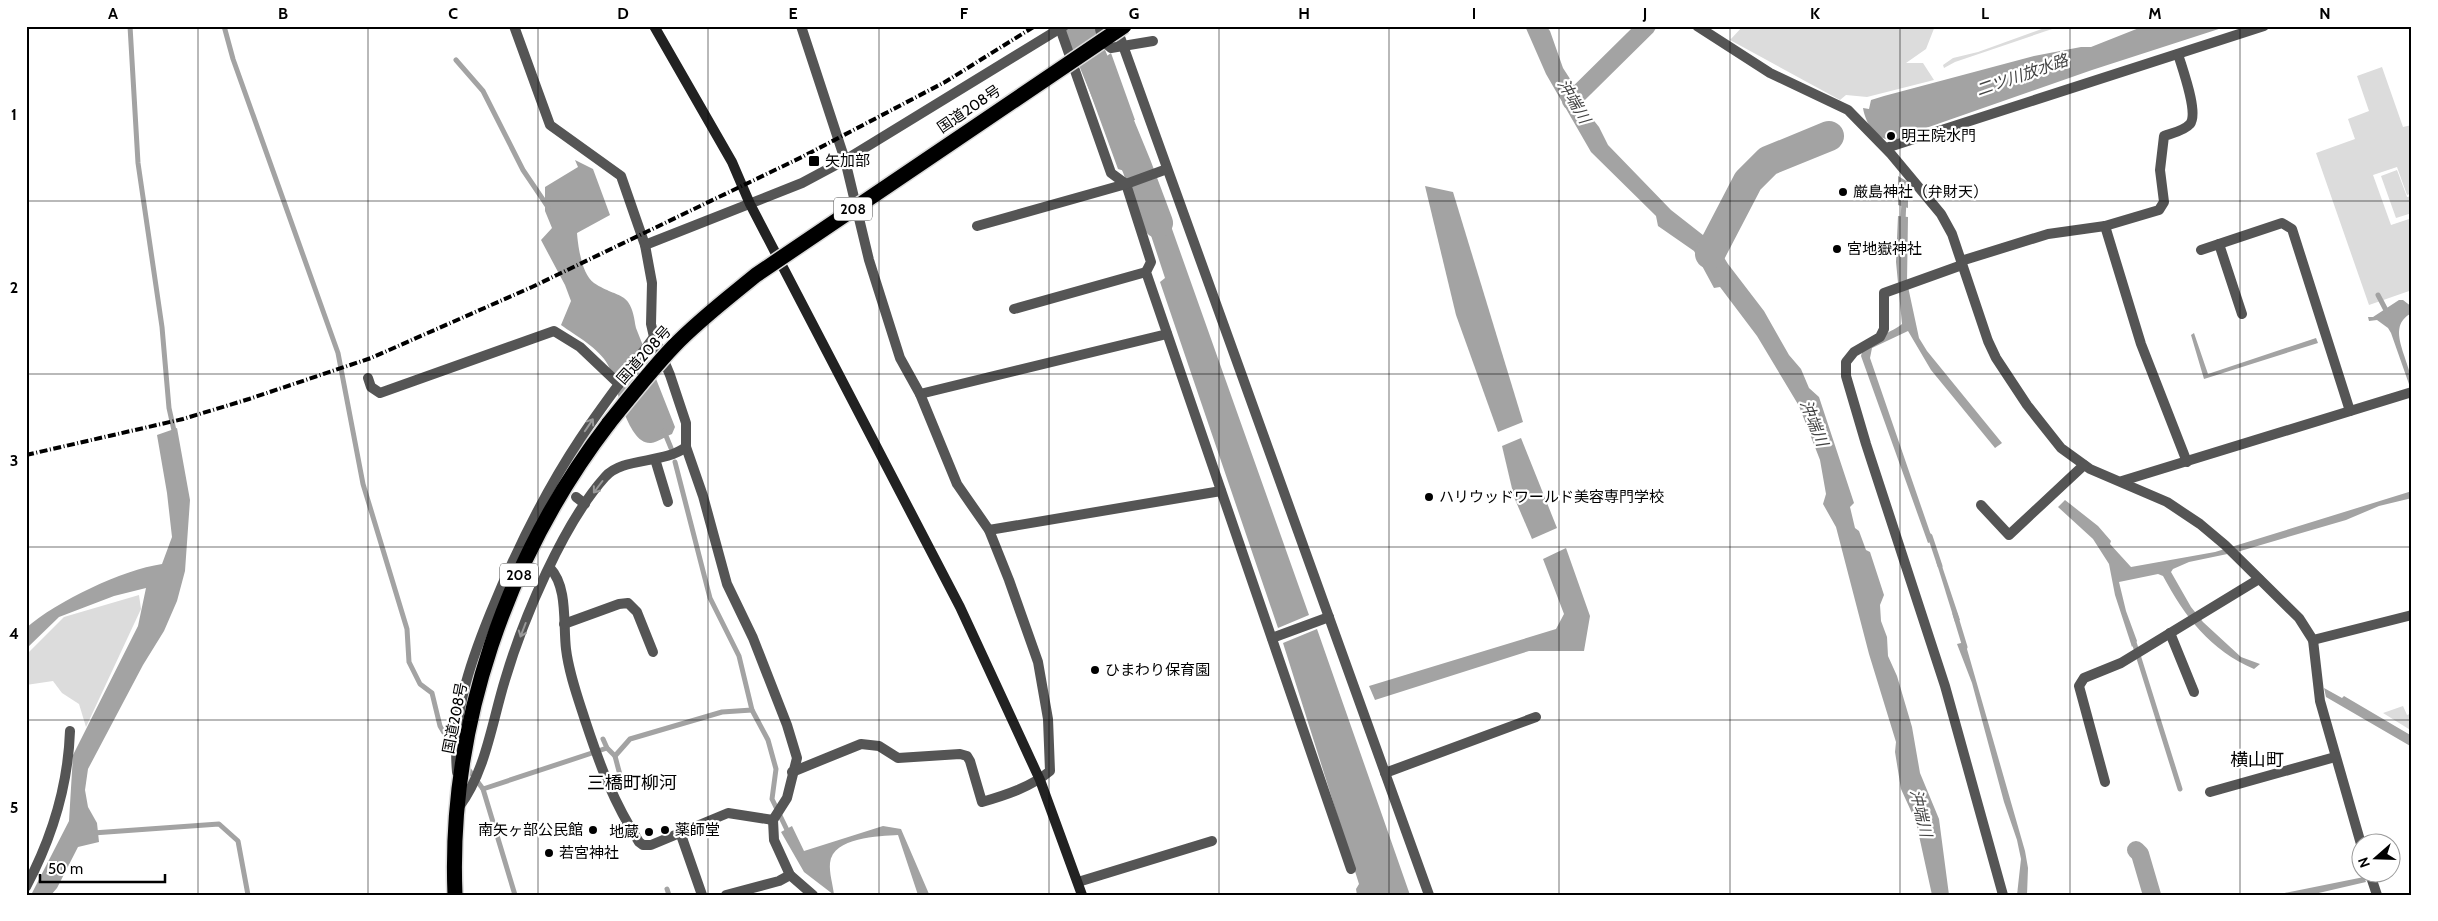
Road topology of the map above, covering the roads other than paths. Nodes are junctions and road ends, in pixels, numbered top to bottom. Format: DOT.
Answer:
graph roads {
  1 [pos="514,26"];
  2 [pos="654,26"];
  3 [pos="801,26"];
  4 [pos="1116,26"];
  5 [pos="1124,26"];
  6 [pos="1697,26"];
  7 [pos="2264,26"];
  8 [pos="1062,27"];
  9 [pos="1102,33"];
  10 [pos="1153,41"];
  11 [pos="2178,54"];
  12 [pos="1886,148"];
  13 [pos="845,160"];
  14 [pos="1168,169"];
  15 [pos="1126,184"];
  16 [pos="750,204"];
  17 [pos="976,226"];
  18 [pos="2105,226"];
  19 [pos="2219,244"];
  20 [pos="644,245"];
  21 [pos="2201,250"];
  22 [pos="1962,263"];
  23 [pos="1146,272"];
  24 [pos="1014,309"];
  25 [pos="2242,314"];
  26 [pos="1167,334"];
  27 [pos="651,342"];
  28 [pos="368,378"];
  29 [pos="619,384"];
  30 [pos="2411,393"];
  31 [pos="920,394"];
  32 [pos="2350,411"];
  33 [pos="686,447"];
  34 [pos="656,459"];
  35 [pos="2187,462"];
  36 [pos="2084,465"];
  37 [pos="554,481"];
  38 [pos="2122,482"];
  39 [pos="563,488"];
  40 [pos="1221,491"];
  41 [pos="668,502"];
  42 [pos="1981,505"];
  43 [pos="989,530"];
  44 [pos="550,568"];
  45 [pos="2258,579"];
  46 [pos="2412,615"];
  47 [pos="1328,617"];
  48 [pos="564,624"];
  49 [pos="2170,633"];
  50 [pos="1272,638"];
  51 [pos="2312,640"];
  52 [pos="653,652"];
  53 [pos="2194,692"];
  54 [pos="1536,717"];
  55 [pos="70,731"];
  56 [pos="2335,757"];
  57 [pos="792,772"];
  58 [pos="1385,773"];
  59 [pos="1040,780"];
  60 [pos="2105,782"];
  61 [pos="2210,792"];
  62 [pos="457,810"];
  63 [pos="773,820"];
  64 [pos="680,832"];
  65 [pos="2358,834"];
  66 [pos="1212,841"];
  67 [pos="1351,869"];
  68 [pos="790,875"];
  69 [pos="1078,882"];
  70 [pos="26,887"];
  71 [pos="455,895"];
  72 [pos="702,895"];
  73 [pos="726,895"];
  74 [pos="813,895"];
  75 [pos="1082,895"];
  76 [pos="1429,895"];
  77 [pos="2003,895"];
  1 -- 20 [label="street"];
  2 -- 16 [label="street"];
  3 -- 13 [label="street"];
  4 -- 14 [label="street"];
  5 -- 9 [label="highway, 国道208号 / 208, bridge"];
  6 -- 12 [label="street"];
  7 -- 11 [label="street"];
  8 -- 13 [label="street"];
  8 -- 15 [label="street"];
  9 -- 10 [label="street, bridge"];
  9 -- 62 [label="highway, 国道208号 / 208, bridge"];
  11 -- 12 [label="street"];
  11 -- 18 [label="street"];
  12 -- 22 [label="street"];
  13 -- 16 [label="street"];
  13 -- 31 [label="street"];
  14 -- 15 [label="street"];
  14 -- 47 [label="street"];
  15 -- 17 [label="street"];
  15 -- 23 [label="street"];
  16 -- 20 [label="street"];
  16 -- 59 [label="street"];
  18 -- 22 [label="street"];
  18 -- 35 [label="street"];
  19 -- 21 [label="street"];
  19 -- 25 [label="street"];
  19 -- 32 [label="street"];
  20 -- 27 [label="street"];
  22 -- 36 [label="street"];
  22 -- 77 [label="street"];
  23 -- 24 [label="street"];
  23 -- 26 [label="street"];
  26 -- 31 [label="street"];
  26 -- 40 [label="street"];
  27 -- 29 [label="street"];
  27 -- 33 [label="street"];
  28 -- 29 [label="street"];
  37 -- 29 [label="street, one-way"];
  30 -- 32 [label="street"];
  31 -- 43 [label="street"];
  32 -- 35 [label="street"];
  33 -- 34 [label="street"];
  33 -- 57 [label="street"];
  34 -- 41 [label="street"];
  34 -- 44 [label="street, one-way"];
  35 -- 38 [label="street"];
  36 -- 38 [label="street"];
  36 -- 42 [label="street"];
  37 -- 39 [label="street"];
  37 -- 62 [label="street"];
  38 -- 45 [label="street"];
  40 -- 43 [label="street"];
  40 -- 50 [label="street"];
  43 -- 59 [label="street"];
  44 -- 48 [label="street"];
  44 -- 62 [label="street, one-way"];
  45 -- 49 [label="street"];
  45 -- 51 [label="street"];
  46 -- 51 [label="street"];
  47 -- 50 [label="street"];
  47 -- 58 [label="street"];
  48 -- 52 [label="street"];
  48 -- 64 [label="street"];
  49 -- 53 [label="street"];
  49 -- 60 [label="street"];
  50 -- 67 [label="street"];
  51 -- 56 [label="street"];
  54 -- 58 [label="street"];
  55 -- 70 [label="street"];
  56 -- 61 [label="street"];
  56 -- 65 [label="street"];
  57 -- 59 [label="street"];
  57 -- 63 [label="street"];
  58 -- 76 [label="street"];
  59 -- 69 [label="street"];
  62 -- 71 [label="highway, 国道208号 / 208"];
  63 -- 64 [label="street"];
  63 -- 68 [label="street"];
  64 -- 72 [label="street"];
  66 -- 69 [label="street"];
  68 -- 73 [label="street"];
  68 -- 74 [label="street"];
  69 -- 75 [label="street"];
}
